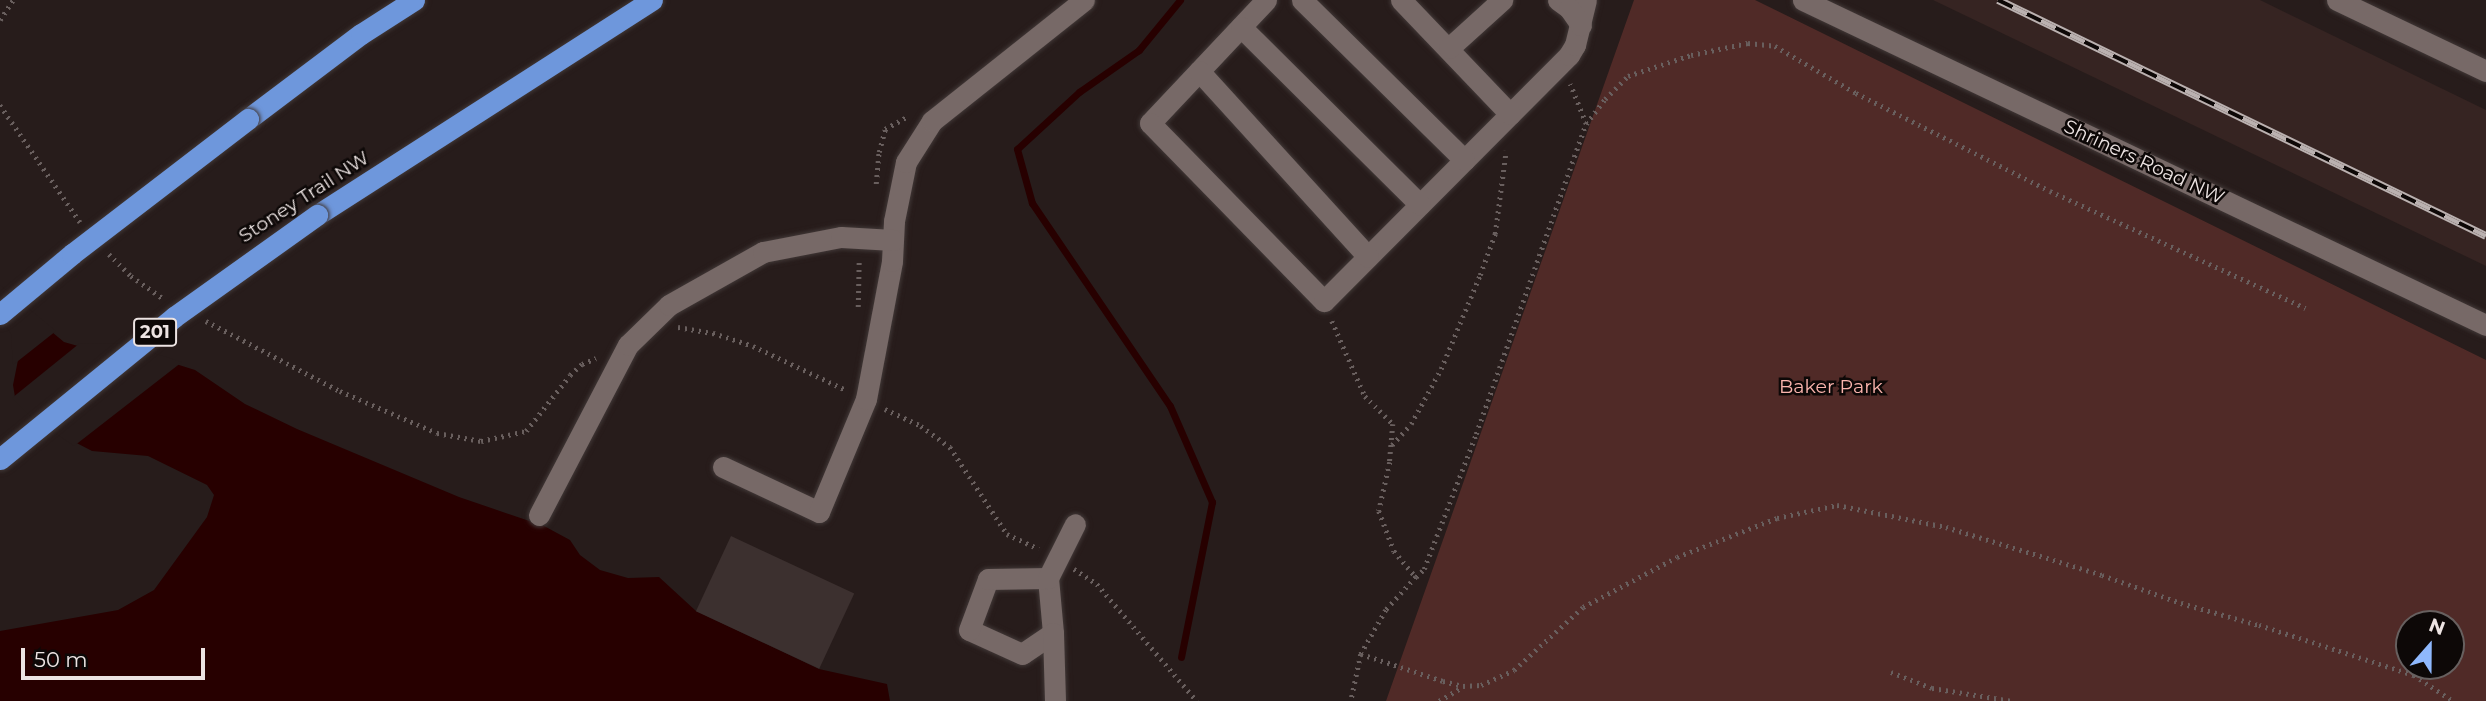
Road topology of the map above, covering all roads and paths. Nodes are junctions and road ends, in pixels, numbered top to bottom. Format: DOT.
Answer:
graph roads {
  1 [pos="13,0"];
  2 [pos="400,0"];
  3 [pos="414,0"];
  4 [pos="652,0"];
  5 [pos="1084,0"];
  6 [pos="1266,0"];
  7 [pos="1302,0"];
  8 [pos="1401,0"];
  9 [pos="1503,0"];
  10 [pos="1558,0"];
  11 [pos="1586,0"];
  12 [pos="1803,0"];
  13 [pos="2337,0"];
  14 [pos="0,20"];
  15 [pos="1581,25"];
  16 [pos="1241,27"];
  17 [pos="361,34"];
  18 [pos="1449,48"];
  19 [pos="1560,64"];
  20 [pos="1199,71"];
  21 [pos="2486,72"];
  22 [pos="1504,120"];
  23 [pos="1586,124"];
  24 [pos="1464,160"];
  25 [pos="1420,205"];
  26 [pos="869,239"];
  27 [pos="893,240"];
  28 [pos="1368,257"];
  29 [pos="1324,301"];
  30 [pos="2305,308"];
  31 [pos="858,309"];
  32 [pos="0,314"];
  33 [pos="195,316"];
  34 [pos="2486,325"];
  35 [pos="667,326"];
  36 [pos="628,345"];
  37 [pos="846,378"];
  38 [pos="843,389"];
  39 [pos="866,399"];
  40 [pos="1391,445"];
  41 [pos="0,459"];
  42 [pos="723,467"];
  43 [pos="539,515"];
  44 [pos="1075,524"];
  45 [pos="1058,558"];
  46 [pos="1416,576"];
  47 [pos="1048,578"];
  48 [pos="1054,633"];
  49 [pos="1361,654"];
  50 [pos="1891,672"];
  51 [pos="1462,686"];
  52 [pos="1055,701"];
  53 [pos="1197,701"];
  54 [pos="1351,701"];
  55 [pos="1439,701"];
  56 [pos="2012,701"];
  57 [pos="2452,701"];
  1 -- 14 [label="path"];
  2 -- 17 [label="highway"];
  3 -- 17 [label="highway"];
  4 -- 41 [label="highway, Stoney Trail NW / 201, bridge"];
  5 -- 27 [label="street"];
  6 -- 16 [label="street"];
  7 -- 24 [label="street"];
  8 -- 18 [label="street"];
  9 -- 18 [label="street"];
  10 -- 15 [label="street"];
  11 -- 15 [label="street"];
  12 -- 34 [label="street, Shriners Road NW"];
  13 -- 21 [label="street"];
  15 -- 19 [label="street"];
  16 -- 20 [label="street"];
  16 -- 25 [label="street"];
  17 -- 32 [label="highway, bridge"];
  18 -- 22 [label="street"];
  19 -- 22 [label="street"];
  19 -- 23 [label="path"];
  20 -- 28 [label="street"];
  20 -- 29 [label="street"];
  22 -- 24 [label="street"];
  22 -- 40 [label="path"];
  23 -- 30 [label="path"];
  23 -- 46 [label="path"];
  24 -- 25 [label="street"];
  25 -- 28 [label="street"];
  26 -- 27 [label="street"];
  26 -- 31 [label="path"];
  26 -- 36 [label="street"];
  27 -- 39 [label="street"];
  28 -- 29 [label="street"];
  29 -- 40 [label="path"];
  33 -- 36 [label="path"];
  35 -- 38 [label="path"];
  36 -- 43 [label="street"];
  37 -- 38 [label="path"];
  38 -- 39 [label="path"];
  39 -- 42 [label="street"];
  39 -- 45 [label="path"];
  40 -- 46 [label="path"];
  44 -- 45 [label="street"];
  45 -- 47 [label="street"];
  45 -- 53 [label="path"];
  46 -- 49 [label="path"];
  47 -- 48 [label="street"];
  47 -- 48 [label="street"];
  48 -- 52 [label="street"];
  49 -- 51 [label="path"];
  49 -- 54 [label="path"];
  50 -- 56 [label="path"];
  51 -- 55 [label="path"];
  51 -- 57 [label="path"];
}
